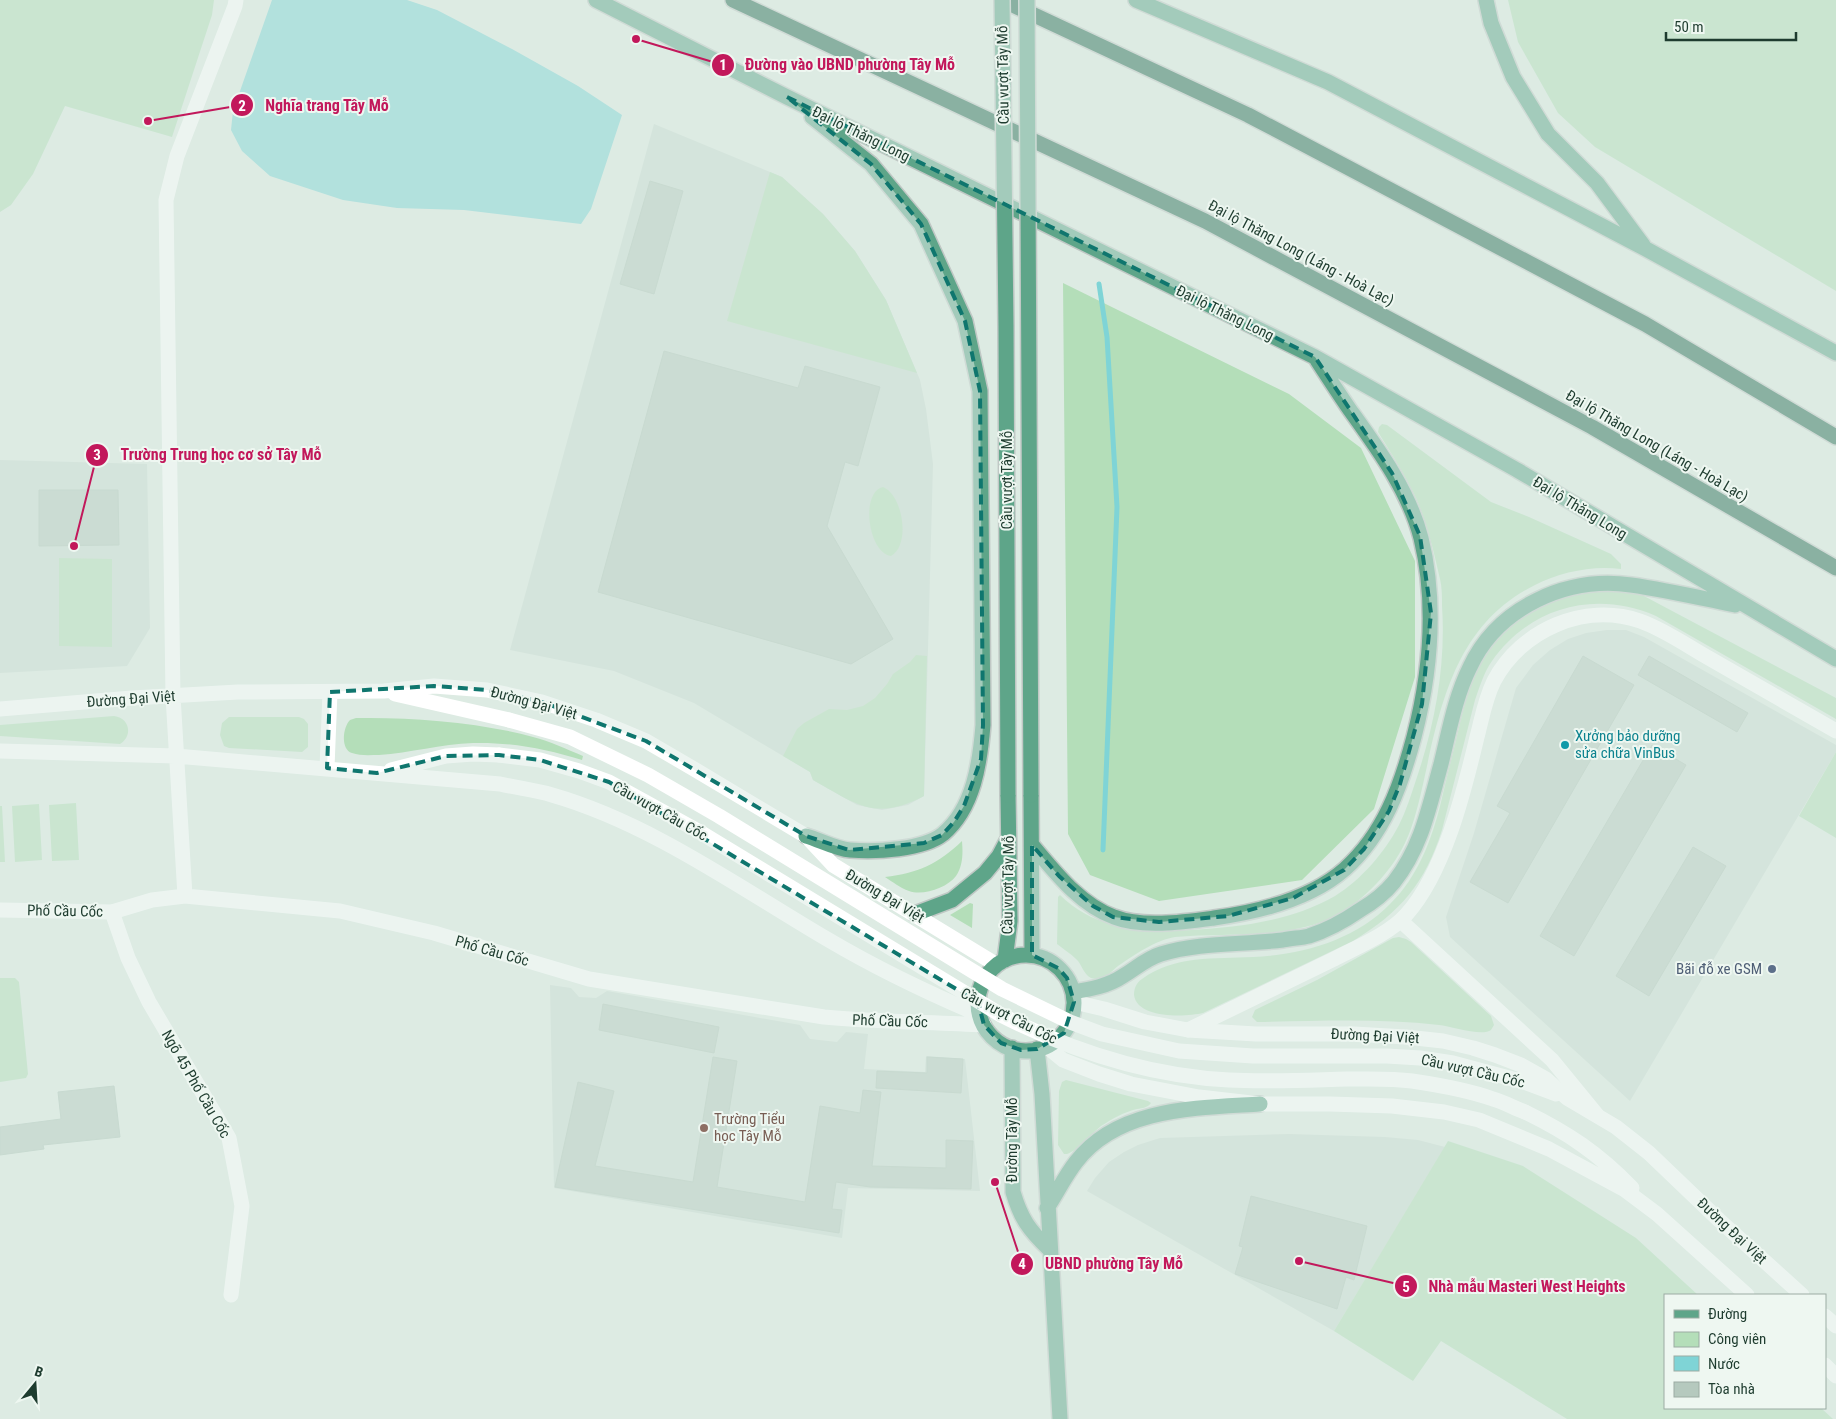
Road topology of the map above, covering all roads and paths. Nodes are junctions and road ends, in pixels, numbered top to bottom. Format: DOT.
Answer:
graph roads {
  1 [pos="236,0"];
  2 [pos="596,0"];
  3 [pos="733,0"];
  4 [pos="1002,0"];
  5 [pos="1027,0"];
  6 [pos="1136,0"];
  7 [pos="1486,0"];
  8 [pos="787,97"];
  9 [pos="1646,249"];
  10 [pos="1836,353"];
  11 [pos="1315,357"];
  12 [pos="1836,436"];
  13 [pos="1836,568"];
  14 [pos="1746,607"];
  15 [pos="1836,659"];
  16 [pos="384,691"];
  17 [pos="330,692"];
  18 [pos="173,696"];
  19 [pos="0,709"];
  20 [pos="1836,731"];
  21 [pos="0,751"];
  22 [pos="176,756"];
  23 [pos="327,768"];
  24 [pos="377,773"];
  25 [pos="806,836"];
  26 [pos="1009,838"];
  27 [pos="1032,845"];
  28 [pos="185,896"];
  29 [pos="0,910"];
  30 [pos="112,912"];
  31 [pos="914,914"];
  32 [pos="1401,921"];
  33 [pos="1032,955"];
  34 [pos="1001,963"];
  35 [pos="1074,997"];
  36 [pos="982,1020"];
  37 [pos="1188,1030"];
  38 [pos="1012,1048"];
  39 [pos="1042,1048"];
  40 [pos="1567,1098"];
  41 [pos="1260,1104"];
  42 [pos="1598,1115"];
  43 [pos="1047,1208"];
  44 [pos="1657,1214"];
  45 [pos="1049,1249"];
  46 [pos="1746,1294"];
  47 [pos="1801,1294"];
  48 [pos="231,1295"];
  49 [pos="1826,1317"];
  50 [pos="1836,1326"];
  51 [pos="1826,1366"];
  52 [pos="1836,1376"];
  53 [pos="1060,1419"];
  1 -- 18 [label="street"];
  2 -- 8 [label="main road, Đại lộ Thăng Long"];
  3 -- 13 [label="highway, Đại lộ Thăng Long (Láng - Hoà Lạc)"];
  4 -- 12 [label="highway"];
  4 -- 26 [label="main road, Cầu vượt Tây Mỗ, bridge"];
  5 -- 27 [label="main road, Cầu vượt Tây Mỗ, bridge"];
  6 -- 9 [label="main road"];
  7 -- 9 [label="main road"];
  8 -- 11 [label="main road, Đại lộ Thăng Long"];
  8 -- 25 [label="main road"];
  9 -- 10 [label="main road"];
  11 -- 14 [label="main road, Đại lộ Thăng Long"];
  11 -- 27 [label="main road"];
  14 -- 15 [label="main road, Đại lộ Thăng Long"];
  14 -- 35 [label="main road"];
  16 -- 17 [label="street, Đường Đại Việt"];
  16 -- 25 [label="street, Đường Đại Việt"];
  16 -- 40 [label="street, Cầu vượt Cầu Cốc, bridge"];
  17 -- 18 [label="street, Đường Đại Việt"];
  17 -- 23 [label="street"];
  18 -- 19 [label="street, Đường Đại Việt"];
  18 -- 22 [label="street"];
  20 -- 32 [label="street"];
  21 -- 22 [label="street"];
  22 -- 23 [label="street"];
  22 -- 28 [label="street"];
  23 -- 24 [label="street"];
  24 -- 36 [label="street"];
  24 -- 44 [label="street, Cầu vượt Cầu Cốc, bridge"];
  25 -- 31 [label="street, Đường Đại Việt"];
  26 -- 31 [label="main road"];
  26 -- 34 [label="main road, Cầu vượt Tây Mỗ"];
  27 -- 33 [label="main road, Cầu vượt Tây Mỗ"];
  28 -- 30 [label="street, Phố Cầu Cốc"];
  28 -- 36 [label="street, Phố Cầu Cốc"];
  29 -- 30 [label="street, Phố Cầu Cốc"];
  30 -- 48 [label="street, Ngõ 45 Phố Cầu Cốc"];
  31 -- 34 [label="street, Đường Đại Việt"];
  32 -- 37 [label="street"];
  32 -- 42 [label="street"];
  33 -- 34 [label="main road"];
  33 -- 35 [label="main road"];
  34 -- 36 [label="main road"];
  35 -- 37 [label="street, Đường Đại Việt"];
  35 -- 39 [label="main road"];
  36 -- 38 [label="main road"];
  37 -- 40 [label="street, Đường Đại Việt"];
  38 -- 39 [label="main road"];
  38 -- 45 [label="main road, Đường Tây Mỗ"];
  39 -- 41 [label="street"];
  39 -- 43 [label="main road, Đường Tây Mỗ"];
  40 -- 42 [label="street, Đường Đại Việt"];
  41 -- 43 [label="main road"];
  41 -- 44 [label="street"];
  42 -- 47 [label="street, Đường Đại Việt"];
  43 -- 45 [label="main road, Đường Tây Mỗ"];
  44 -- 46 [label="street"];
  45 -- 53 [label="main road, Đường Tây Mỗ"];
  49 -- 50 [label="street"];
  51 -- 52 [label="street"];
}
